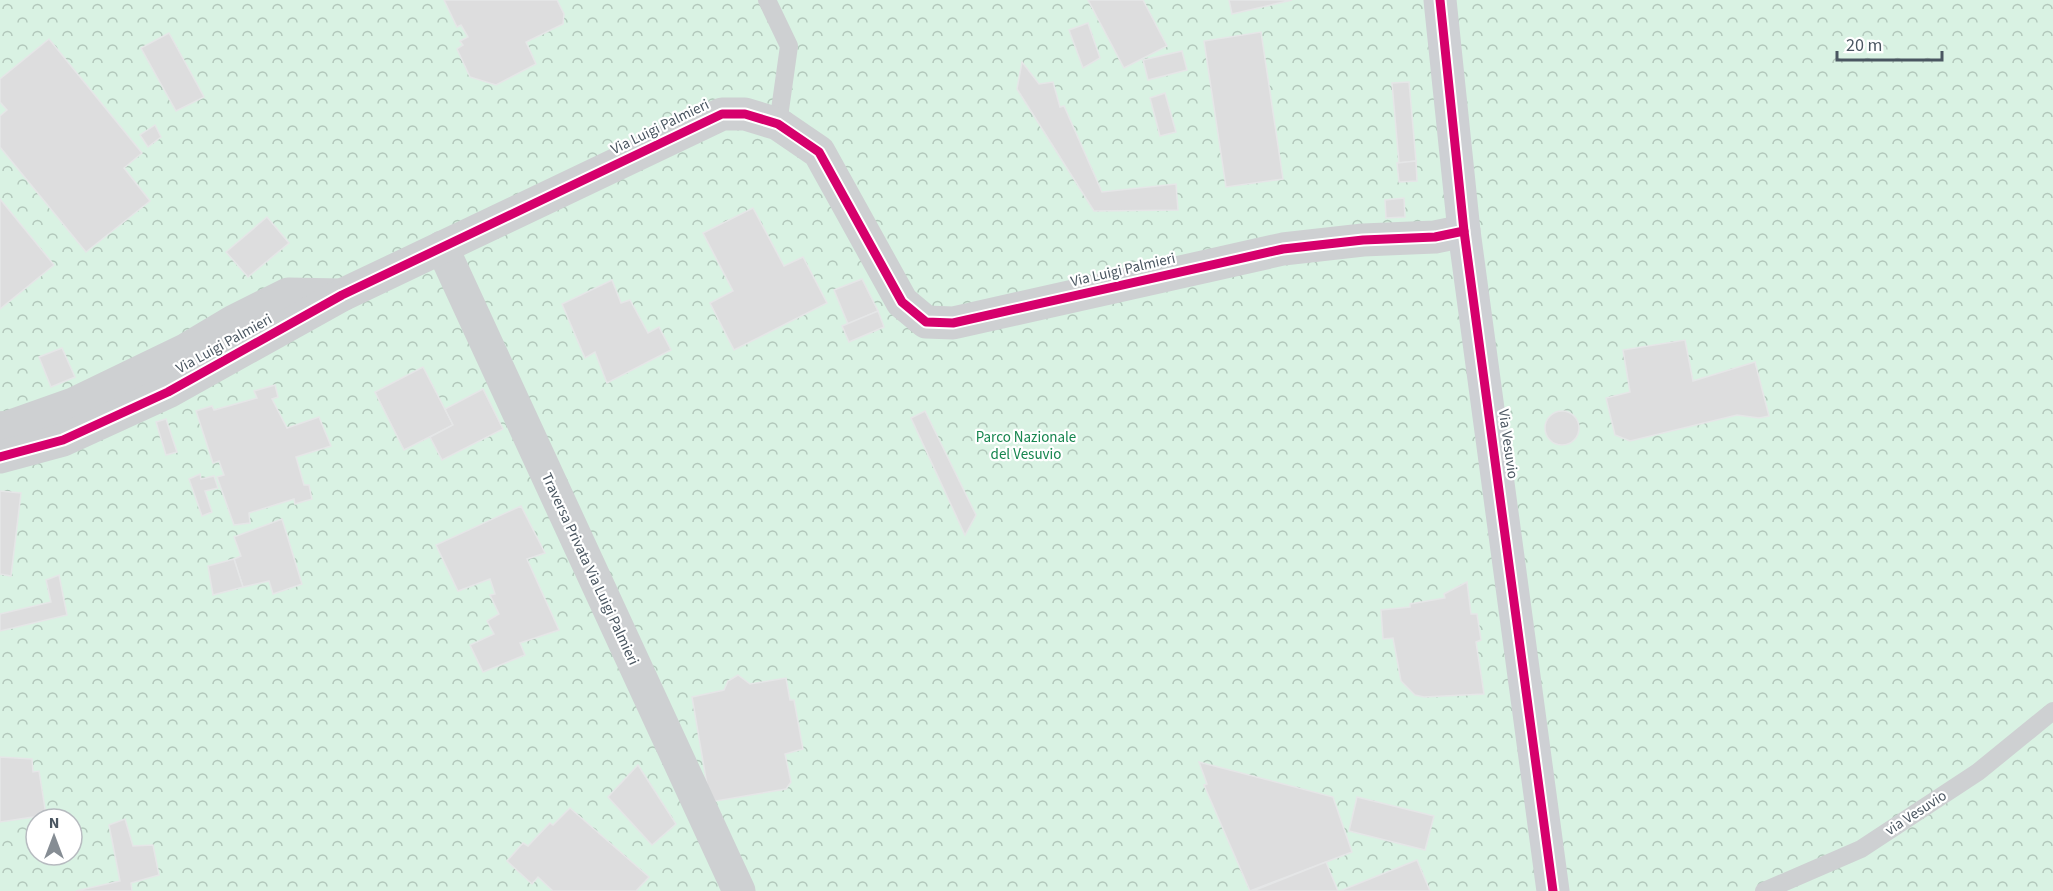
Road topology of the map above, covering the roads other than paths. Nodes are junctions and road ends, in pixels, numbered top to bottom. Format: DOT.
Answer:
graph roads {
  1 [pos="767,0"];
  2 [pos="1440,0"];
  3 [pos="778,124"];
  4 [pos="1464,231"];
  5 [pos="442,247"];
  6 [pos="342,295"];
  7 [pos="0,428"];
  8 [pos="0,457"];
  9 [pos="2053,711"];
  10 [pos="739,891"];
  11 [pos="1553,891"];
  12 [pos="1764,891"];
  1 -- 3 [label="lane"];
  2 -- 4 [label="street, Via Vesuvio"];
  3 -- 4 [label="street, Via Luigi Palmieri"];
  3 -- 5 [label="street, Via Luigi Palmieri"];
  4 -- 11 [label="street, Via Vesuvio"];
  5 -- 6 [label="street, Via Luigi Palmieri"];
  5 -- 10 [label="street, Traversa Privata Via Luigi Palmieri"];
  6 -- 7 [label="street"];
  6 -- 8 [label="street, Via Luigi Palmieri"];
  9 -- 12 [label="lane, via Vesuvio"];
}
